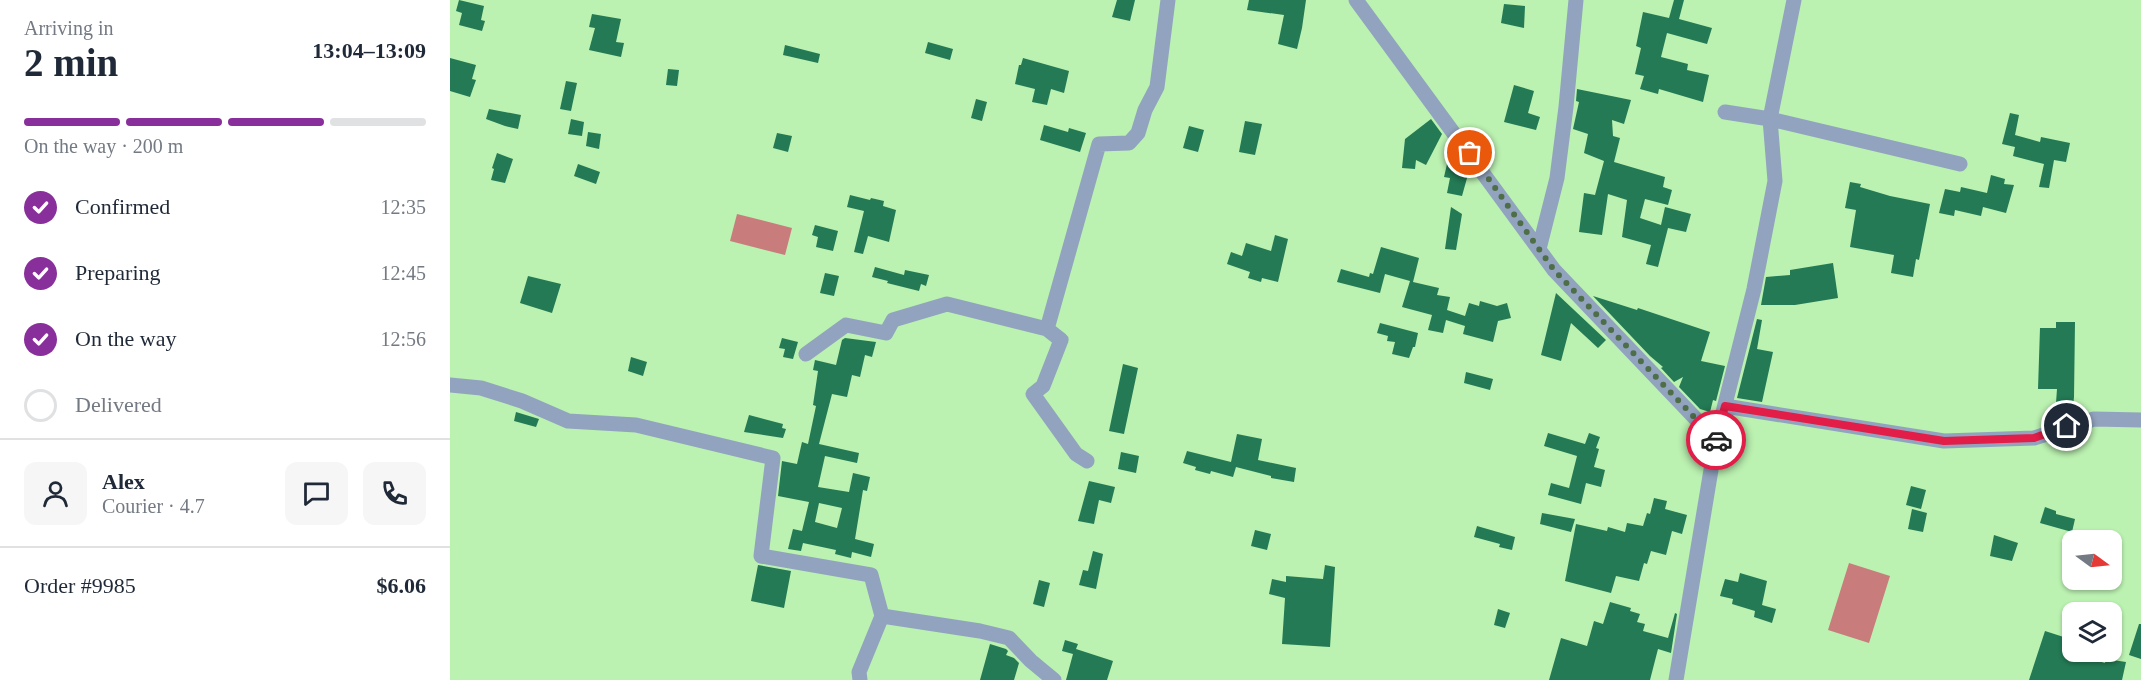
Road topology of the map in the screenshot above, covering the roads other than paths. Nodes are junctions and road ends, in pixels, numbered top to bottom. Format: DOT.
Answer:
graph roads {
  1 [pos="1168,0"];
  2 [pos="1356,0"];
  3 [pos="1576,0"];
  4 [pos="1794,0"];
  5 [pos="1725,112"];
  6 [pos="1770,119"];
  7 [pos="1960,164"];
  8 [pos="1539,249"];
  9 [pos="1047,329"];
  10 [pos="806,354"];
  11 [pos="450,385"];
  12 [pos="1725,406"];
  13 [pos="2141,420"];
  14 [pos="1716,440"];
  15 [pos="1088,461"];
  16 [pos="882,616"];
  17 [pos="860,680"];
  18 [pos="1054,680"];
  19 [pos="1676,680"];
  1 -- 9 [label="street"];
  2 -- 8 [label="street"];
  3 -- 8 [label="street"];
  4 -- 6 [label="street"];
  5 -- 6 [label="street"];
  6 -- 7 [label="street"];
  6 -- 12 [label="street"];
  8 -- 14 [label="street"];
  9 -- 10 [label="street"];
  9 -- 15 [label="street"];
  11 -- 16 [label="street"];
  12 -- 13 [label="street"];
  12 -- 14 [label="street"];
  14 -- 19 [label="street"];
  16 -- 17 [label="street"];
  16 -- 18 [label="street"];
}
